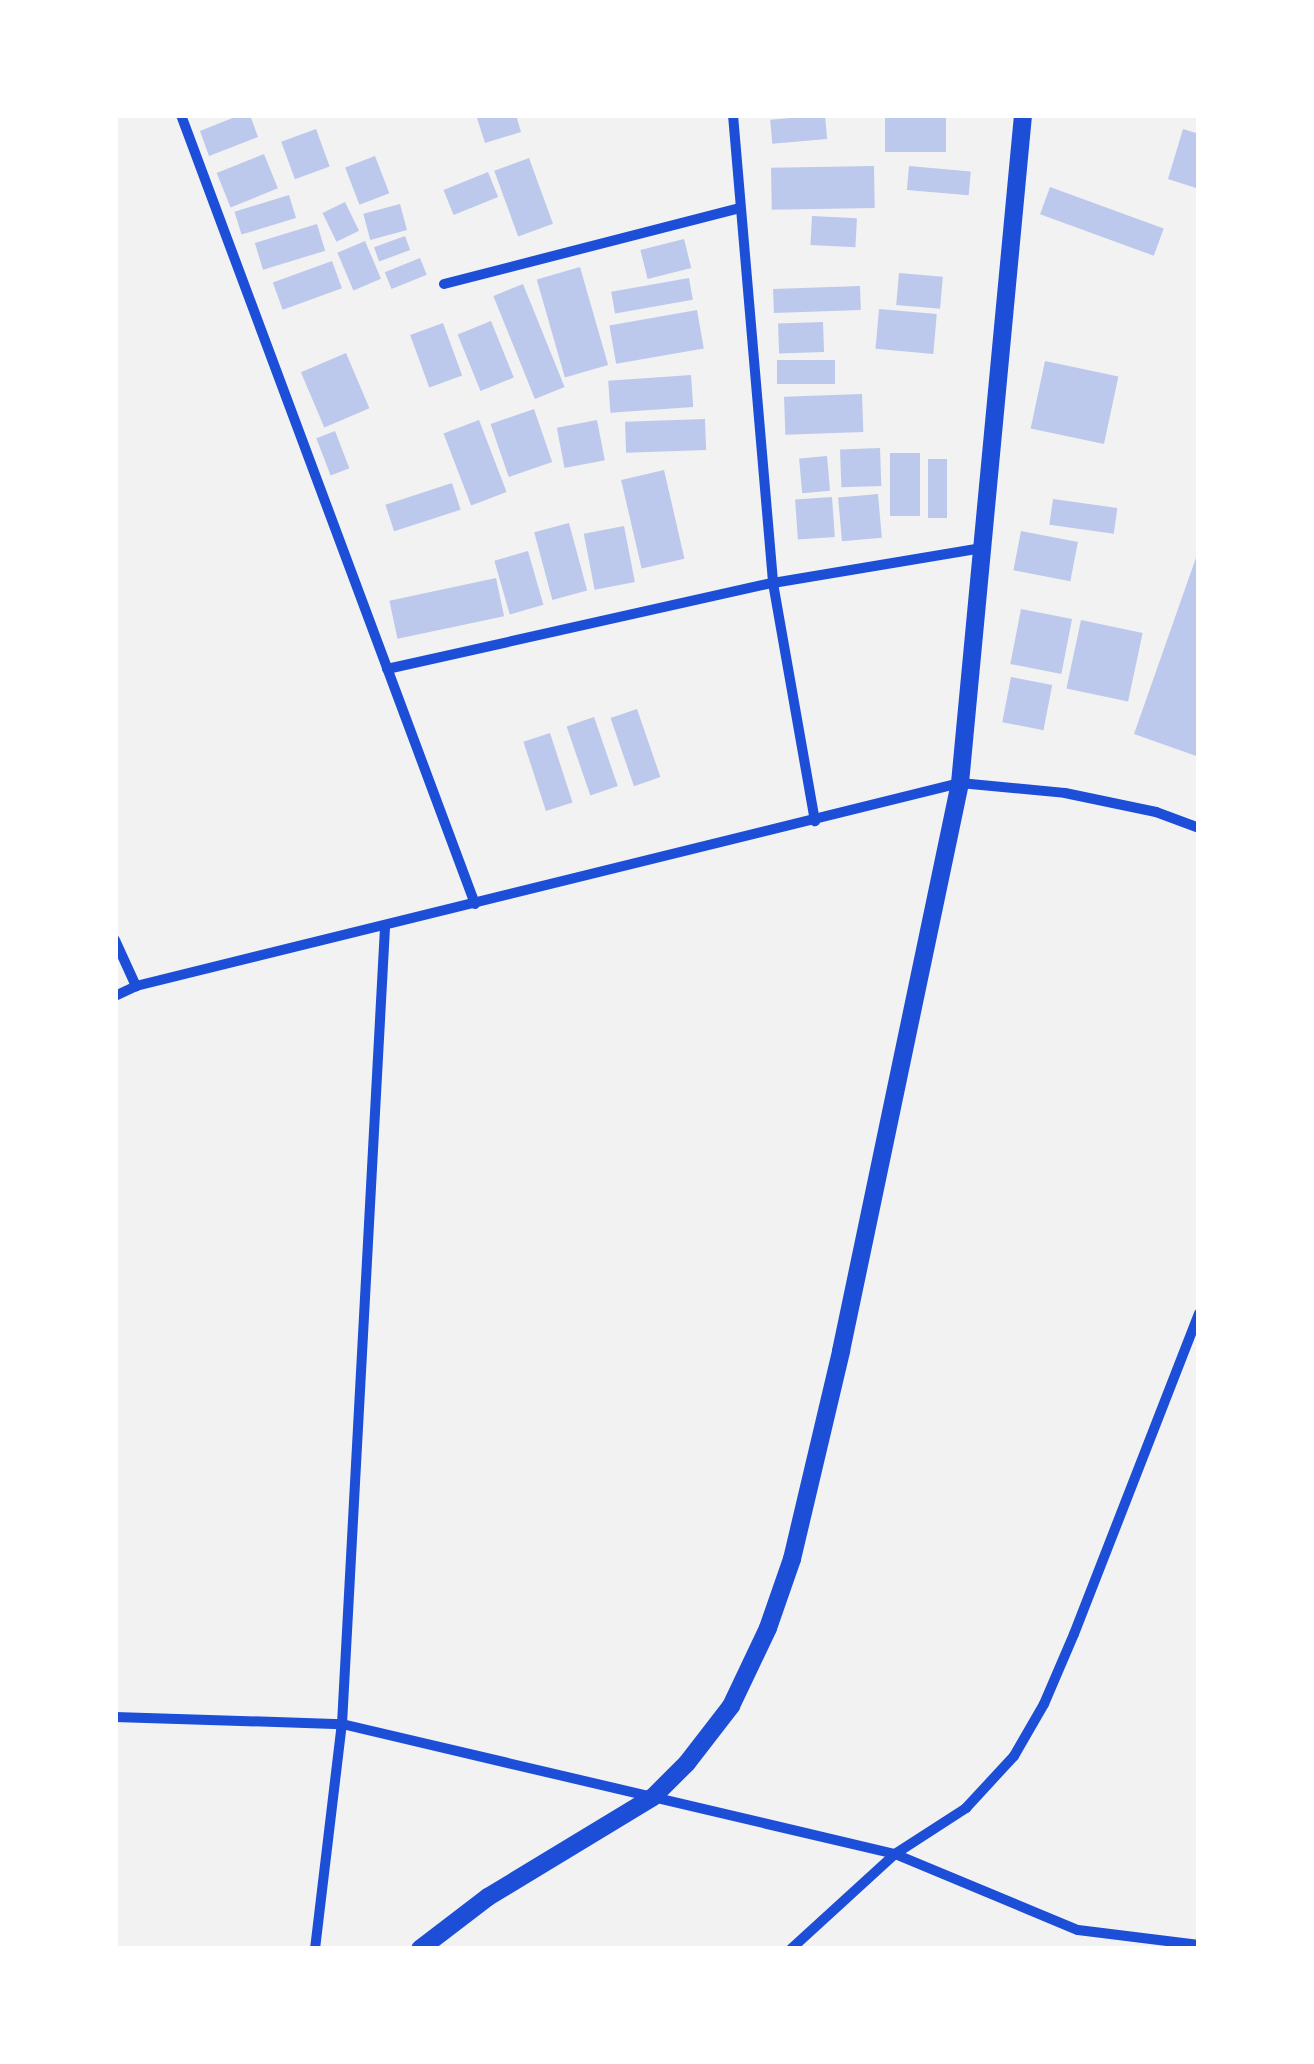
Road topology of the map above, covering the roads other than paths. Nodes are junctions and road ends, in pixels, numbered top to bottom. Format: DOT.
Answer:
graph roads {
  1 [pos="181,115"];
  2 [pos="733,115"];
  3 [pos="1023,115"];
  4 [pos="740,208"];
  5 [pos="444,284"];
  6 [pos="982,548"];
  7 [pos="773,583"];
  8 [pos="387,669"];
  9 [pos="960,783"];
  10 [pos="815,821"];
  11 [pos="1199,828"];
  12 [pos="475,904"];
  13 [pos="384,928"];
  14 [pos="115,940"];
  15 [pos="136,986"];
  16 [pos="115,996"];
  17 [pos="1199,1313"];
  18 [pos="115,1717"];
  19 [pos="342,1724"];
  20 [pos="653,1796"];
  21 [pos="895,1854"];
  22 [pos="1199,1945"];
  23 [pos="316,1949"];
  24 [pos="420,1949"];
  25 [pos="791,1949"];
  1 -- 8 [label="street"];
  2 -- 4 [label="street"];
  3 -- 6 [label="street"];
  4 -- 5 [label="street"];
  4 -- 7 [label="street"];
  6 -- 7 [label="street"];
  6 -- 9 [label="street"];
  7 -- 8 [label="street"];
  7 -- 10 [label="street"];
  8 -- 12 [label="street"];
  9 -- 10 [label="street"];
  9 -- 11 [label="street"];
  9 -- 20 [label="street"];
  10 -- 12 [label="street"];
  12 -- 13 [label="street"];
  13 -- 15 [label="street"];
  13 -- 19 [label="street"];
  14 -- 15 [label="street"];
  15 -- 16 [label="street"];
  17 -- 21 [label="street"];
  18 -- 19 [label="street"];
  19 -- 20 [label="street"];
  19 -- 23 [label="street"];
  20 -- 21 [label="street"];
  20 -- 24 [label="street"];
  21 -- 22 [label="street"];
  21 -- 25 [label="street"];
}
